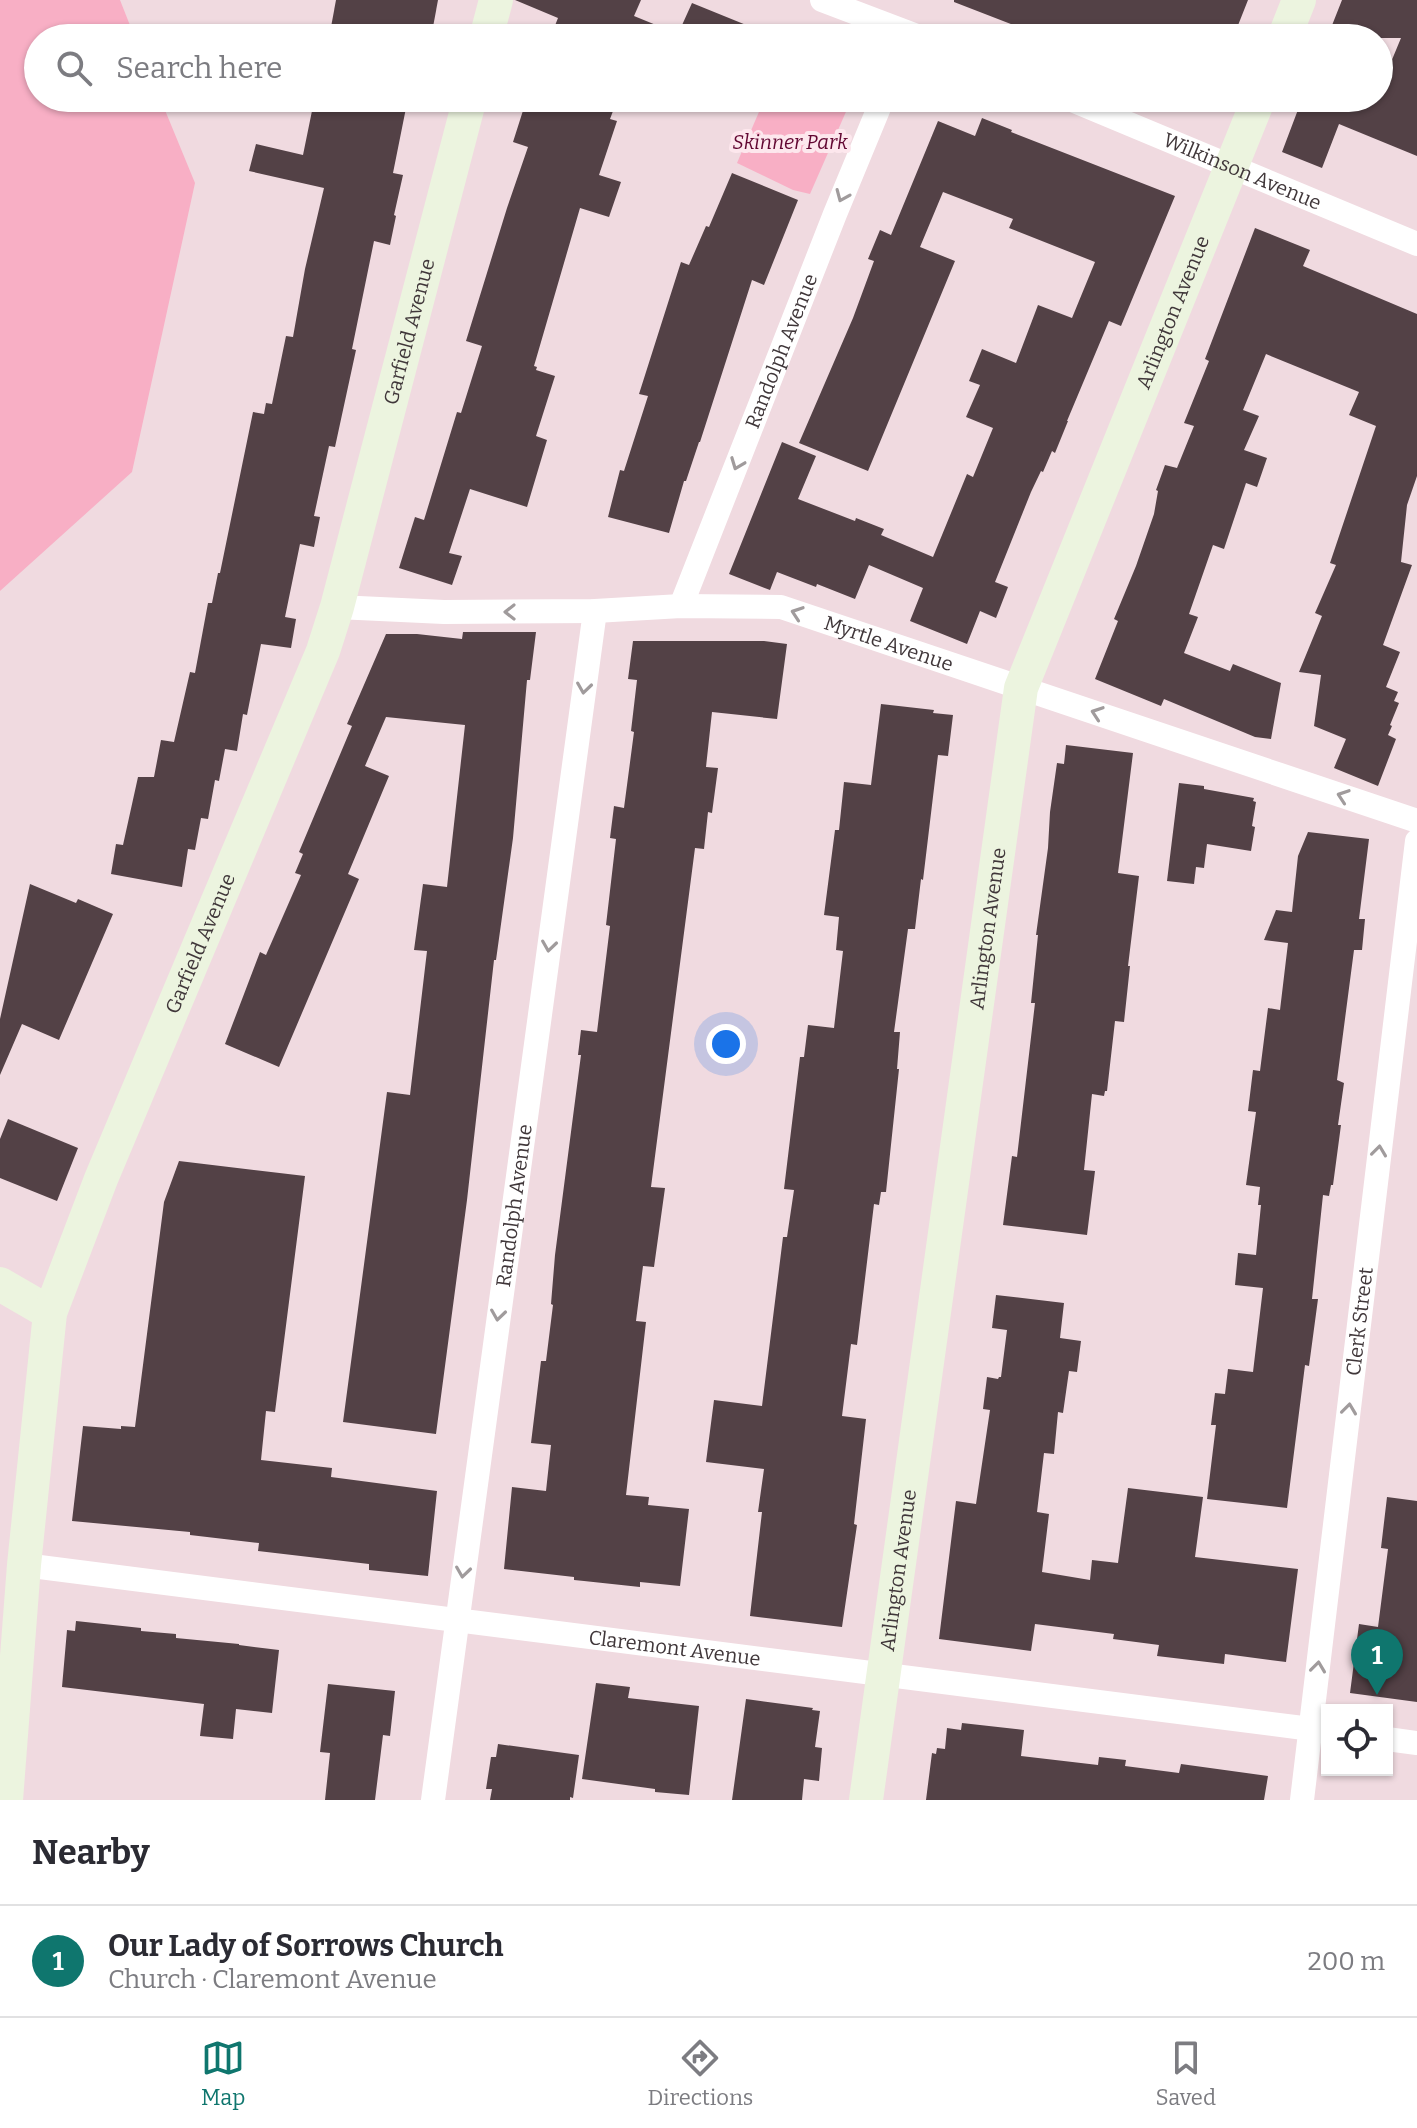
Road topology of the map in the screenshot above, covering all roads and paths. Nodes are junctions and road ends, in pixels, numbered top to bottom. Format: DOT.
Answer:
graph roads {
  1 [pos="496,0"];
  2 [pos="822,0"];
  3 [pos="1299,0"];
  4 [pos="490,24"];
  5 [pos="883,24"];
  6 [pos="1290,24"];
  7 [pos="466,112"];
  8 [pos="877,112"];
  9 [pos="1101,112"];
  10 [pos="1253,112"];
  11 [pos="1232,166"];
  12 [pos="1417,244"];
  13 [pos="681,606"];
  14 [pos="337,607"];
  15 [pos="595,611"];
  16 [pos="1021,688"];
  17 [pos="1417,821"];
  18 [pos="1417,841"];
  19 [pos="0,1284"];
  20 [pos="50,1313"];
  21 [pos="24,1565"];
  22 [pos="456,1621"];
  23 [pos="883,1673"];
  24 [pos="1319,1730"];
  25 [pos="1393,1740"];
  26 [pos="1417,1743"];
  27 [pos="6,1800"];
  28 [pos="433,1800"];
  29 [pos="866,1800"];
  30 [pos="1302,1800"];
  1 -- 4 [label="street"];
  2 -- 5 [label="street"];
  3 -- 6 [label="street"];
  7 -- 14 [label="street, Garfield Avenue"];
  8 -- 13 [label="street, Randolph Avenue, one-way"];
  9 -- 11 [label="street, Wilkinson Avenue"];
  10 -- 11 [label="street, Arlington Avenue"];
  11 -- 12 [label="street, Wilkinson Avenue"];
  11 -- 16 [label="street, Arlington Avenue"];
  13 -- 15 [label="street, Myrtle Avenue"];
  16 -- 13 [label="street, Myrtle Avenue, one-way"];
  15 -- 14 [label="street, Myrtle Avenue, one-way"];
  14 -- 20 [label="street, Garfield Avenue"];
  15 -- 22 [label="street, Randolph Avenue, one-way"];
  17 -- 16 [label="street, Myrtle Avenue, one-way"];
  16 -- 23 [label="street, Arlington Avenue"];
  24 -- 18 [label="street, Clerk Street, one-way"];
  19 -- 20 [label="street"];
  20 -- 21 [label="street, Garfield Avenue"];
  21 -- 22 [label="street, Claremont Avenue"];
  21 -- 27 [label="street, Garfield Avenue"];
  22 -- 23 [label="street, Claremont Avenue"];
  22 -- 28 [label="street, Randolph Avenue"];
  23 -- 24 [label="street, Claremont Avenue"];
  23 -- 29 [label="street, Arlington Avenue"];
  24 -- 30 [label="street, Clerk Street"];
  25 -- 26 [label="street"];
}
